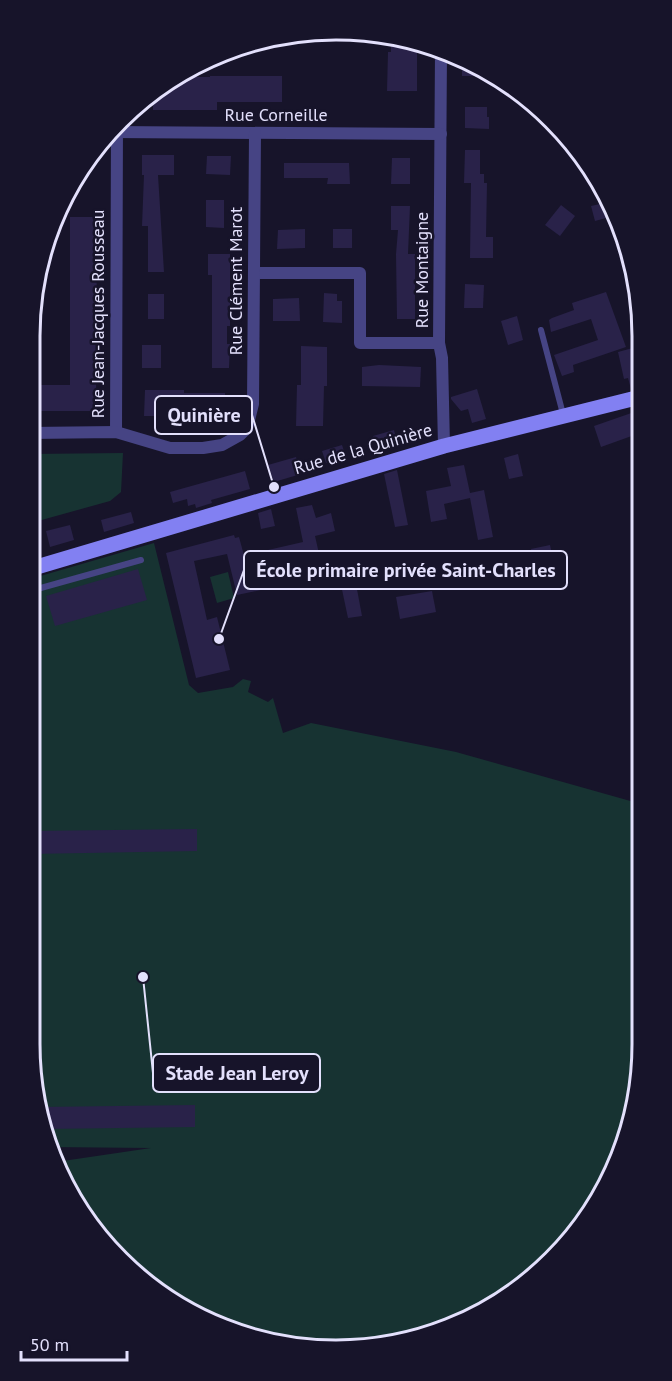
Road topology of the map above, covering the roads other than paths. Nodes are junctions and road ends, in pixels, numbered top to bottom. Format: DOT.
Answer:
graph roads {
  1 [pos="441,60"];
  2 [pos="125,129"];
  3 [pos="255,133"];
  4 [pos="441,134"];
  5 [pos="115,140"];
  6 [pos="255,273"];
  7 [pos="541,330"];
  8 [pos="439,343"];
  9 [pos="632,399"];
  10 [pos="563,414"];
  11 [pos="116,432"];
  12 [pos="40,433"];
  13 [pos="444,446"];
  14 [pos="141,560"];
  15 [pos="40,566"];
  16 [pos="40,588"];
  1 -- 4 [label="street, Rue Montaigne"];
  2 -- 3 [label="street, Rue Corneille"];
  3 -- 4 [label="street, Rue Corneille"];
  3 -- 6 [label="street, Rue Clément Marot"];
  4 -- 8 [label="street, Rue Montaigne"];
  5 -- 11 [label="street, Rue Jean-Jacques Rousseau"];
  6 -- 8 [label="street, Rue Montaigne"];
  6 -- 11 [label="street, Rue Clément Marot"];
  7 -- 10 [label="lane"];
  8 -- 13 [label="street"];
  9 -- 10 [label="street, Rue de la Quinière"];
  10 -- 13 [label="street, Rue de la Quinière"];
  11 -- 12 [label="street"];
  13 -- 15 [label="street, Rue de la Quinière"];
  14 -- 16 [label="lane"];
}
